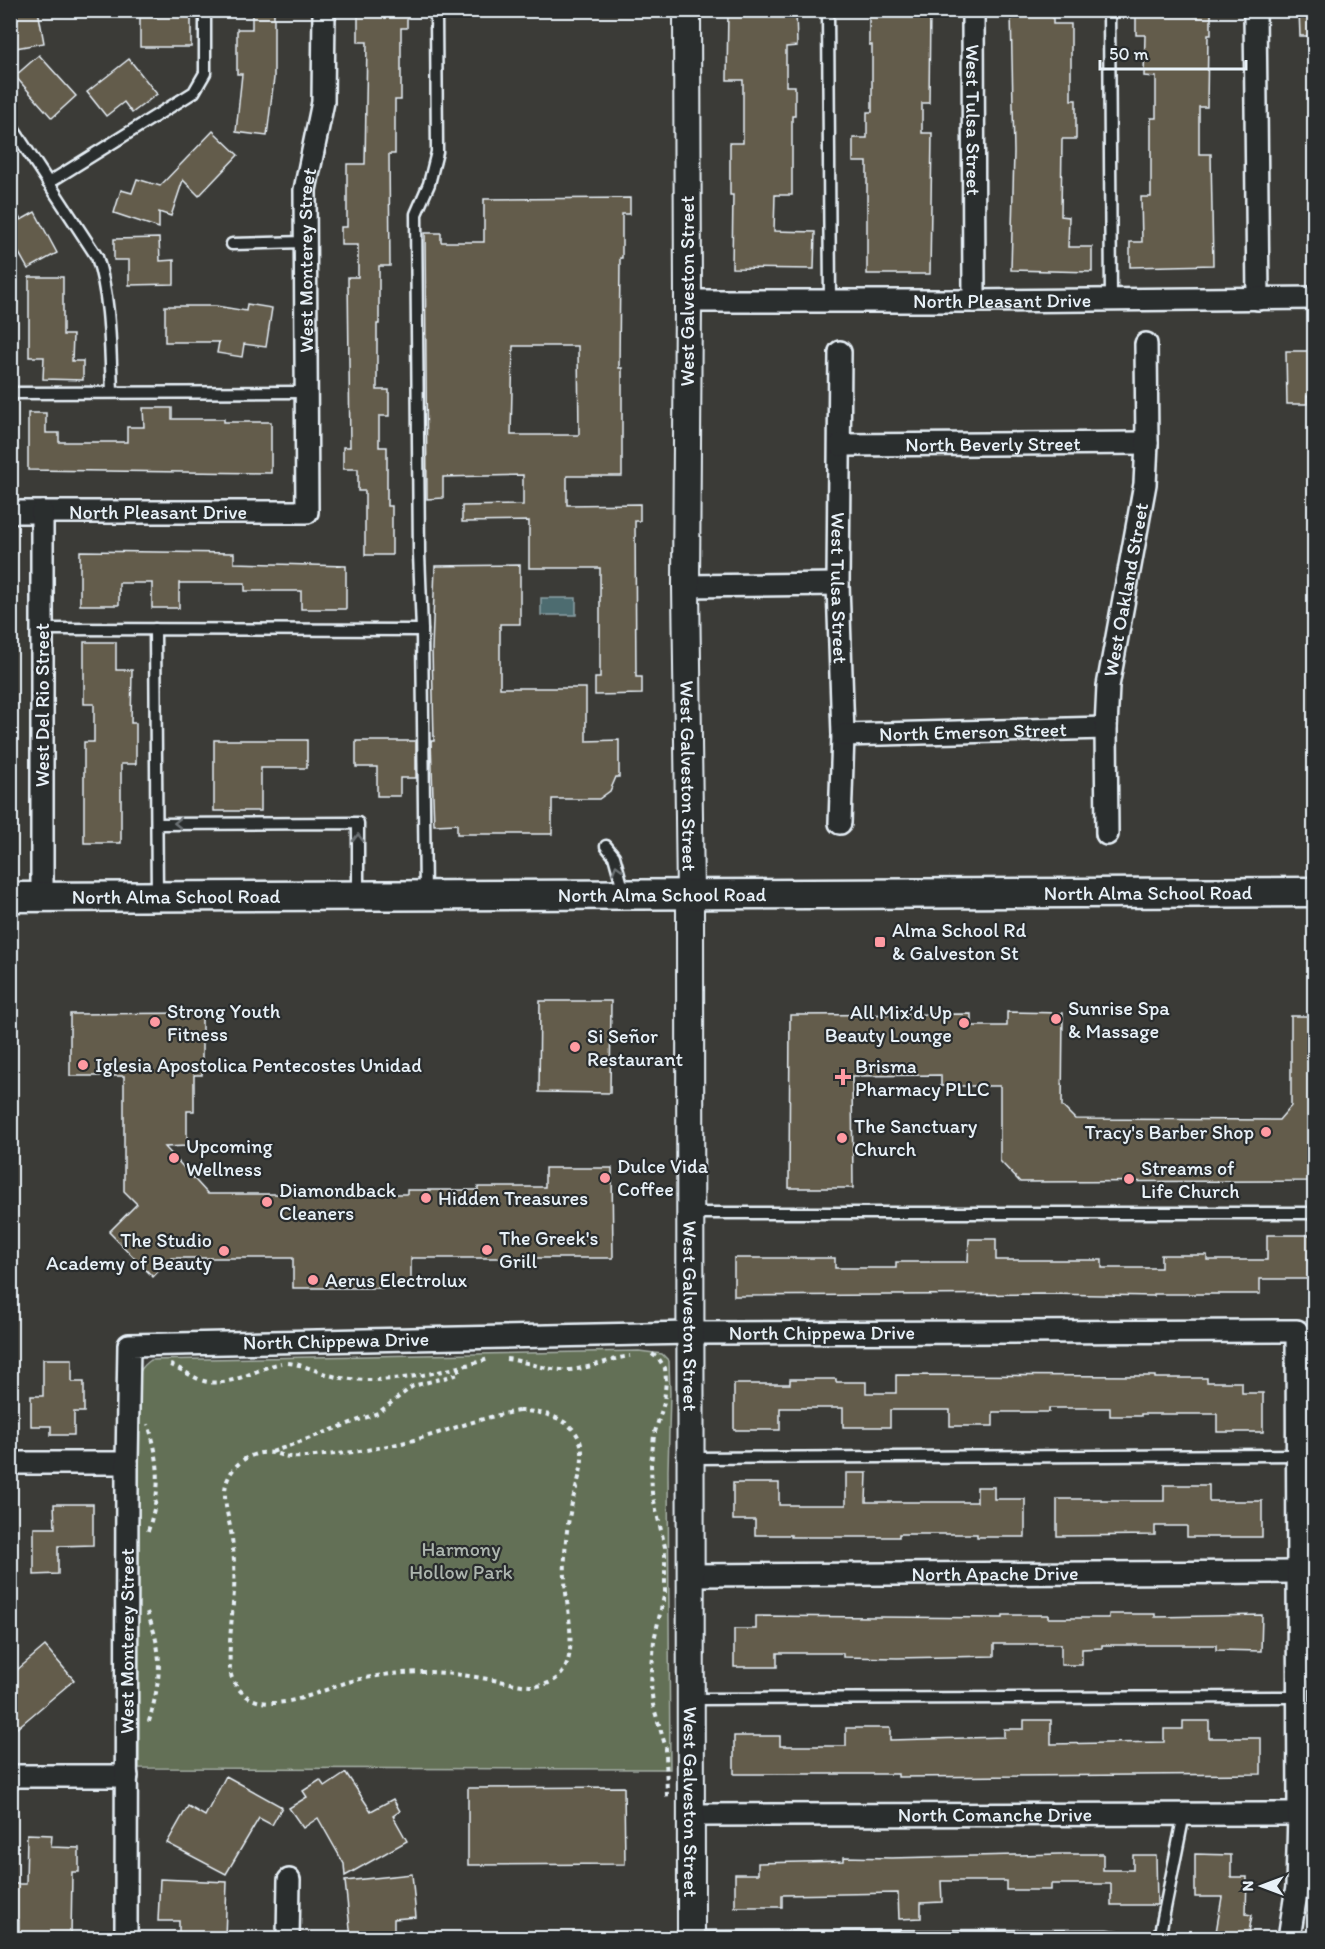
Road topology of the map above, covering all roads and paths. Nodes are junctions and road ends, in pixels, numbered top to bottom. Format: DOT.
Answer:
graph roads {
  1 [pos="205,10"];
  2 [pos="324,10"];
  3 [pos="436,10"];
  4 [pos="687,10"];
  5 [pos="828,10"];
  6 [pos="973,10"];
  7 [pos="1109,10"];
  8 [pos="1255,10"];
  9 [pos="10,124"];
  10 [pos="48,183"];
  11 [pos="305,242"];
  12 [pos="232,244"];
  13 [pos="1314,298"];
  14 [pos="1111,299"];
  15 [pos="1258,299"];
  16 [pos="688,301"];
  17 [pos="830,301"];
  18 [pos="974,301"];
  19 [pos="1146,344"];
  20 [pos="840,352"];
  21 [pos="112,392"];
  22 [pos="306,392"];
  23 [pos="10,393"];
  24 [pos="1147,443"];
  25 [pos="840,445"];
  26 [pos="10,512"];
  27 [pos="42,512"];
  28 [pos="307,512"];
  29 [pos="838,584"];
  30 [pos="686,586"];
  31 [pos="42,630"];
  32 [pos="155,630"];
  33 [pos="422,630"];
  34 [pos="1106,728"];
  35 [pos="843,735"];
  36 [pos="840,823"];
  37 [pos="157,824"];
  38 [pos="1107,834"];
  39 [pos="606,846"];
  40 [pos="1314,892"];
  41 [pos="625,895"];
  42 [pos="690,895"];
  43 [pos="358,896"];
  44 [pos="425,896"];
  45 [pos="10,897"];
  46 [pos="42,897"];
  47 [pos="158,897"];
  48 [pos="689,1213"];
  49 [pos="1314,1213"];
  50 [pos="690,1333"];
  51 [pos="129,1345"];
  52 [pos="648,1354"];
  53 [pos="634,1355"];
  54 [pos="501,1358"];
  55 [pos="490,1359"];
  56 [pos="162,1364"];
  57 [pos="459,1367"];
  58 [pos="147,1420"];
  59 [pos="271,1453"];
  60 [pos="1297,1455"];
  61 [pos="691,1458"];
  62 [pos="10,1463"];
  63 [pos="127,1463"];
  64 [pos="147,1534"];
  65 [pos="1297,1572"];
  66 [pos="692,1575"];
  67 [pos="146,1606"];
  68 [pos="1298,1697"];
  69 [pos="691,1699"];
  70 [pos="147,1734"];
  71 [pos="127,1776"];
  72 [pos="10,1779"];
  73 [pos="691,1807"];
  74 [pos="1184,1814"];
  75 [pos="1299,1814"];
  76 [pos="289,1880"];
  77 [pos="126,1938"];
  78 [pos="288,1938"];
  79 [pos="691,1938"];
  80 [pos="1124,1938"];
  81 [pos="1159,1938"];
  82 [pos="1289,1938"];
  1 -- 10 [label="lane"];
  2 -- 11 [label="street, West Monterey Street"];
  3 -- 33 [label="lane"];
  4 -- 16 [label="street, West Galveston Street"];
  5 -- 17 [label="lane"];
  6 -- 18 [label="street, West Tulsa Street"];
  7 -- 14 [label="lane"];
  8 -- 15 [label="street"];
  9 -- 10 [label="lane"];
  10 -- 21 [label="lane"];
  11 -- 12 [label="lane"];
  11 -- 22 [label="street, West Monterey Street"];
  13 -- 15 [label="street, North Pleasant Drive"];
  14 -- 15 [label="street, North Pleasant Drive"];
  14 -- 18 [label="street, North Pleasant Drive"];
  16 -- 17 [label="street, North Pleasant Drive"];
  16 -- 30 [label="street, West Galveston Street"];
  17 -- 18 [label="street, North Pleasant Drive"];
  19 -- 24 [label="street, West Oakland Street"];
  20 -- 25 [label="street, West Tulsa Street"];
  21 -- 22 [label="lane"];
  21 -- 23 [label="lane"];
  22 -- 28 [label="street, West Monterey Street"];
  24 -- 25 [label="street, North Beverly Street"];
  24 -- 34 [label="street, West Oakland Street"];
  25 -- 29 [label="street, West Tulsa Street"];
  26 -- 27 [label="street, North Pleasant Drive"];
  27 -- 28 [label="street, North Pleasant Drive"];
  27 -- 31 [label="street, West Del Rio Street"];
  29 -- 30 [label="street"];
  29 -- 35 [label="street, West Tulsa Street"];
  30 -- 42 [label="street, West Galveston Street"];
  31 -- 32 [label="lane"];
  31 -- 46 [label="street, West Del Rio Street"];
  32 -- 33 [label="lane"];
  32 -- 37 [label="lane"];
  33 -- 44 [label="lane"];
  34 -- 35 [label="street, North Emerson Street"];
  34 -- 38 [label="street, West Oakland Street"];
  35 -- 36 [label="street, West Tulsa Street"];
  43 -- 37 [label="lane, one-way"];
  37 -- 47 [label="lane"];
  41 -- 39 [label="lane, one-way"];
  40 -- 42 [label="main road, North Alma School Road"];
  41 -- 42 [label="main road, North Alma School Road"];
  41 -- 44 [label="main road, North Alma School Road"];
  42 -- 48 [label="street, West Galveston Street"];
  43 -- 44 [label="main road, North Alma School Road"];
  43 -- 47 [label="main road, North Alma School Road"];
  45 -- 46 [label="main road, North Alma School Road"];
  46 -- 47 [label="main road, North Alma School Road"];
  48 -- 49 [label="lane"];
  48 -- 50 [label="street, West Galveston Street"];
  50 -- 51 [label="street, North Chippewa Drive"];
  50 -- 60 [label="street, North Chippewa Drive"];
  50 -- 61 [label="street, West Galveston Street"];
  51 -- 63 [label="street, West Monterey Street"];
  52 -- 73 [label="path"];
  53 -- 54 [label="path"];
  55 -- 57 [label="path"];
  56 -- 57 [label="path"];
  57 -- 59 [label="path"];
  58 -- 64 [label="path"];
  59 -- 59 [label="path"];
  60 -- 61 [label="lane"];
  60 -- 65 [label="street"];
  61 -- 66 [label="street, West Galveston Street"];
  62 -- 63 [label="street"];
  63 -- 71 [label="street, West Monterey Street"];
  65 -- 66 [label="street, North Apache Drive"];
  65 -- 68 [label="street"];
  66 -- 69 [label="street, West Galveston Street"];
  67 -- 70 [label="path"];
  68 -- 69 [label="lane"];
  68 -- 75 [label="street"];
  69 -- 73 [label="street, West Galveston Street"];
  71 -- 72 [label="street"];
  71 -- 77 [label="street, West Monterey Street"];
  73 -- 74 [label="street, North Comanche Drive"];
  73 -- 79 [label="street, West Galveston Street"];
  74 -- 75 [label="street, North Comanche Drive"];
  74 -- 81 [label="lane"];
  75 -- 82 [label="street"];
  76 -- 78 [label="street"];
  79 -- 80 [label="lane"];
}
